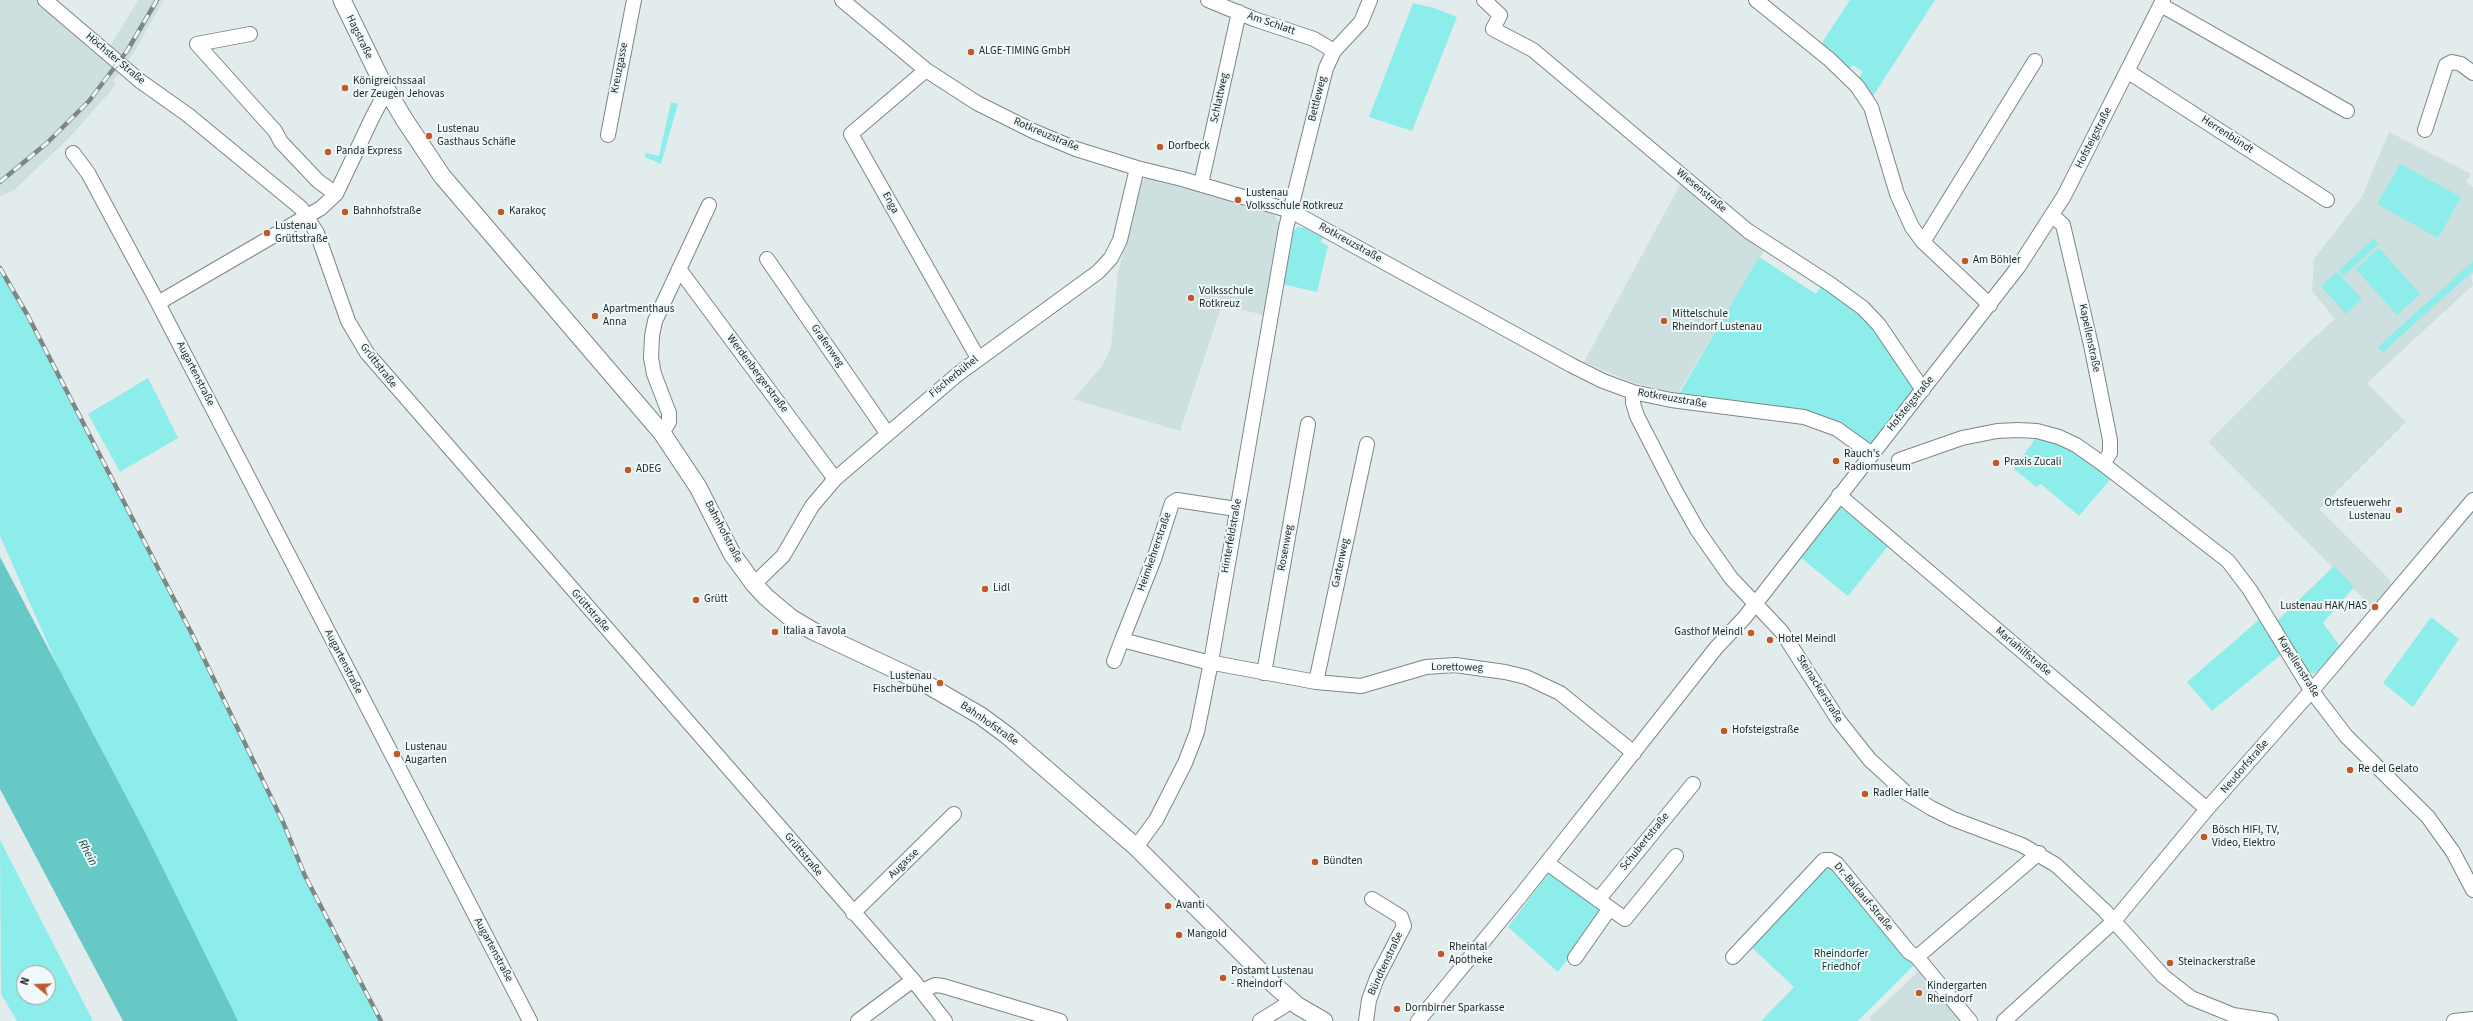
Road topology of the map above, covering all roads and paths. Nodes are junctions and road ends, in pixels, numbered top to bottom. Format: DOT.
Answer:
graph roads {
  1 [pos="45,0"];
  2 [pos="342,0"];
  3 [pos="634,0"];
  4 [pos="842,0"];
  5 [pos="1370,0"];
  6 [pos="1484,0"];
  7 [pos="1756,0"];
  8 [pos="1212,1"];
  9 [pos="2162,3"];
  10 [pos="1238,12"];
  11 [pos="250,34"];
  12 [pos="1334,51"];
  13 [pos="2035,61"];
  14 [pos="926,70"];
  15 [pos="2127,71"];
  16 [pos="2473,73"];
  17 [pos="389,94"];
  18 [pos="2347,111"];
  19 [pos="2426,130"];
  20 [pos="608,135"];
  21 [pos="73,153"];
  22 [pos="1137,168"];
  23 [pos="1202,184"];
  24 [pos="336,194"];
  25 [pos="2327,200"];
  26 [pos="709,205"];
  27 [pos="1291,211"];
  28 [pos="2053,216"];
  29 [pos="307,217"];
  30 [pos="1923,242"];
  31 [pos="767,259"];
  32 [pos="679,270"];
  33 [pos="158,303"];
  34 [pos="1990,305"];
  35 [pos="978,358"];
  36 [pos="1923,390"];
  37 [pos="1633,392"];
  38 [pos="1308,424"];
  39 [pos="662,433"];
  40 [pos="887,433"];
  41 [pos="1367,444"];
  42 [pos="1872,454"];
  43 [pos="1899,460"];
  44 [pos="2103,464"];
  45 [pos="835,479"];
  46 [pos="1839,495"];
  47 [pos="2473,500"];
  48 [pos="1236,509"];
  49 [pos="754,584"];
  50 [pos="1754,602"];
  51 [pos="1122,640"];
  52 [pos="1114,661"];
  53 [pos="1212,662"];
  54 [pos="1264,672"];
  55 [pos="1316,682"];
  56 [pos="2311,690"];
  57 [pos="1634,753"];
  58 [pos="1693,784"];
  59 [pos="2207,809"];
  60 [pos="954,814"];
  61 [pos="1136,847"];
  62 [pos="2039,853"];
  63 [pos="1676,856"];
  64 [pos="1548,863"];
  65 [pos="2473,890"];
  66 [pos="1372,899"];
  67 [pos="1598,900"];
  68 [pos="1610,908"];
  69 [pos="853,913"];
  70 [pos="2114,921"];
  71 [pos="1733,957"];
  72 [pos="1917,957"];
  73 [pos="1575,958"];
  74 [pos="913,980"];
  75 [pos="922,991"];
  76 [pos="1292,1001"];
  77 [pos="2473,1020"];
  78 [pos="530,1021"];
  79 [pos="858,1021"];
  80 [pos="945,1021"];
  81 [pos="1060,1021"];
  82 [pos="1260,1021"];
  83 [pos="1324,1021"];
  84 [pos="1366,1021"];
  85 [pos="1418,1021"];
  86 [pos="1970,1021"];
  87 [pos="2004,1021"];
  88 [pos="2271,1021"];
  89 [pos="2454,1021"];
  1 -- 29 [label="street, Höchster Straße"];
  2 -- 17 [label="main road, Hagstraße"];
  3 -- 20 [label="street, Kreuzgasse"];
  4 -- 14 [label="street, Rotkreuzstraße"];
  5 -- 12 [label="street, Bettleweg"];
  6 -- 36 [label="street, Wiesenstraße"];
  7 -- 30 [label="street"];
  8 -- 10 [label="street, Am Schlatt"];
  9 -- 15 [label="street, Hofsteigstraße"];
  9 -- 18 [label="street"];
  10 -- 12 [label="street, Am Schlatt"];
  10 -- 23 [label="street, Schlattweg"];
  11 -- 24 [label="street"];
  12 -- 27 [label="street, Bettleweg"];
  13 -- 30 [label="street"];
  14 -- 22 [label="street, Rotkreuzstraße"];
  14 -- 35 [label="street, Enga"];
  15 -- 25 [label="street, Herrenbündt"];
  15 -- 28 [label="street, Hofsteigstraße"];
  16 -- 19 [label="street"];
  17 -- 24 [label="street"];
  17 -- 39 [label="main road, Bahnhofstraße"];
  21 -- 33 [label="street, Augartenstraße"];
  22 -- 23 [label="street, Rotkreuzstraße"];
  22 -- 35 [label="street, Fischerbühel"];
  23 -- 27 [label="street, Rotkreuzstraße"];
  24 -- 29 [label="street"];
  26 -- 32 [label="street"];
  27 -- 37 [label="street, Rotkreuzstraße"];
  27 -- 48 [label="street, Hinterfeldstraße"];
  28 -- 34 [label="street, Hofsteigstraße"];
  28 -- 44 [label="street, Kapellenstraße"];
  29 -- 33 [label="street"];
  29 -- 69 [label="street, Grüttstraße"];
  30 -- 34 [label="street"];
  31 -- 40 [label="street, Grafenweg"];
  32 -- 39 [label="street"];
  32 -- 45 [label="street, Werdenbergerstraße"];
  33 -- 78 [label="street, Augartenstraße"];
  34 -- 36 [label="street, Hofsteigstraße"];
  35 -- 40 [label="street, Fischerbühel"];
  36 -- 42 [label="street, Hofsteigstraße"];
  37 -- 42 [label="street, Rotkreuzstraße"];
  37 -- 50 [label="street, Steinackerstraße"];
  38 -- 54 [label="street, Rosenweg"];
  39 -- 49 [label="main road, Bahnhofstraße"];
  40 -- 45 [label="street, Fischerbühel"];
  41 -- 55 [label="street, Gartenweg"];
  42 -- 46 [label="street, Hofsteigstraße"];
  43 -- 44 [label="street, Kapellenstraße"];
  44 -- 56 [label="street, Kapellenstraße"];
  45 -- 49 [label="street, Fischerbühel"];
  46 -- 50 [label="street, Hofsteigstraße"];
  46 -- 59 [label="street, Mariahilfstraße"];
  47 -- 56 [label="street, Neudorfstraße"];
  48 -- 51 [label="street, Heimkehrerstraße"];
  48 -- 53 [label="street, Hinterfeldstraße"];
  49 -- 61 [label="main road, Bahnhofstraße"];
  50 -- 57 [label="street, Hofsteigstraße"];
  50 -- 62 [label="street, Steinackerstraße"];
  51 -- 52 [label="street, Heimkehrerstraße"];
  51 -- 53 [label="street"];
  53 -- 54 [label="street, Lorettoweg"];
  53 -- 61 [label="street, Hinterfeldstraße"];
  54 -- 55 [label="street, Lorettoweg"];
  55 -- 57 [label="street, Lorettoweg"];
  56 -- 59 [label="street, Neudorfstraße"];
  56 -- 65 [label="street, Kapellenstraße"];
  57 -- 64 [label="street, Hofsteigstraße"];
  58 -- 67 [label="street, Schubertstraße"];
  59 -- 70 [label="street, Neudorfstraße"];
  60 -- 69 [label="street, Augasse"];
  61 -- 76 [label="main road, Bahnhofstraße"];
  62 -- 70 [label="street, Steinackerstraße"];
  62 -- 72 [label="street"];
  63 -- 68 [label="street"];
  64 -- 67 [label="street"];
  64 -- 85 [label="street, Hofsteigstraße"];
  66 -- 84 [label="street, Bündtenstraße"];
  67 -- 68 [label="street"];
  68 -- 73 [label="street"];
  69 -- 74 [label="street, Grüttstraße"];
  70 -- 87 [label="street, Neudorfstraße"];
  70 -- 88 [label="street, Steinackerstraße"];
  71 -- 72 [label="street, Dr.-Baldauf-Straße"];
  72 -- 86 [label="street, Dr.-Baldauf-Straße"];
  74 -- 75 [label="street, Grüttstraße"];
  74 -- 79 [label="street"];
  75 -- 80 [label="street, Grüttstraße"];
  75 -- 81 [label="street"];
  76 -- 82 [label="street"];
  76 -- 83 [label="main road, Bahnhofstraße"];
  77 -- 89 [label="street"];
}
